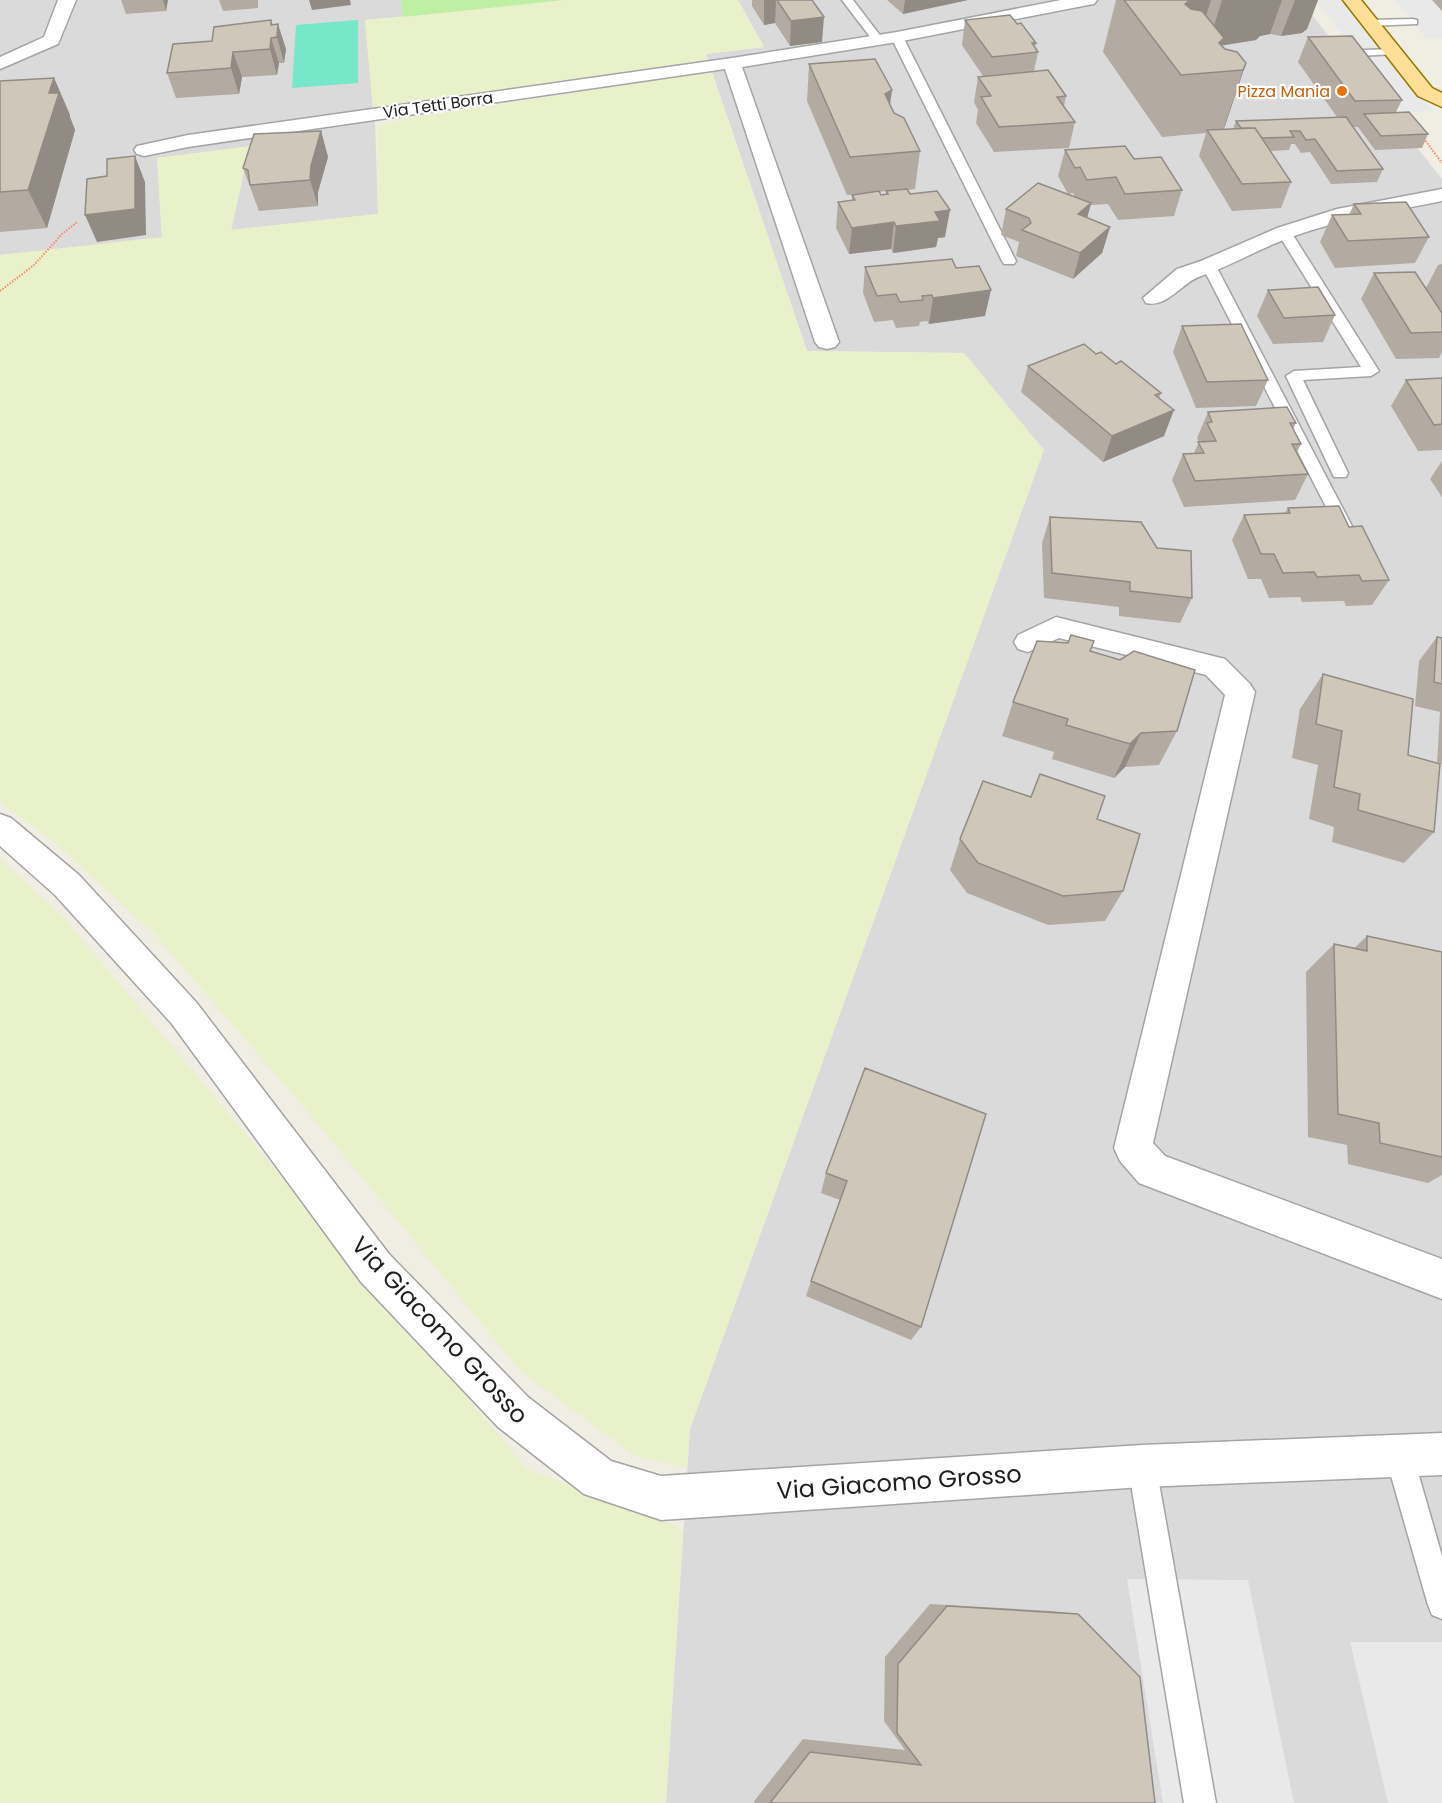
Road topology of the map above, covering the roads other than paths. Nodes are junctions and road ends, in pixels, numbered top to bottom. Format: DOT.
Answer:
graph roads {
  1 [pos="67,0"];
  2 [pos="847,0"];
  3 [pos="1088,0"];
  4 [pos="1352,0"];
  5 [pos="1369,22"];
  6 [pos="1413,22"];
  7 [pos="897,37"];
  8 [pos="878,40"];
  9 [pos="1391,52"];
  10 [pos="1340,54"];
  11 [pos="732,63"];
  12 [pos="0,64"];
  13 [pos="1435,104"];
  14 [pos="144,150"];
  15 [pos="1442,195"];
  16 [pos="1284,232"];
  17 [pos="1009,261"];
  18 [pos="1209,266"];
  19 [pos="1185,274"];
  20 [pos="1154,298"];
  21 [pos="827,342"];
  22 [pos="1340,473"];
  23 [pos="1346,530"];
  24 [pos="1028,642"];
  25 [pos="0,827"];
  26 [pos="1442,1279"];
  27 [pos="1442,1454"];
  28 [pos="1399,1455"];
  29 [pos="1142,1466"];
  30 [pos="1442,1605"];
  31 [pos="1200,1803"];
  1 -- 12 [label="street"];
  2 -- 8 [label="lane"];
  3 -- 7 [label="street, Via Tetti Borra"];
  4 -- 5 [label="main road"];
  5 -- 6 [label="lane"];
  5 -- 9 [label="main road"];
  7 -- 8 [label="street, Via Tetti Borra"];
  7 -- 17 [label="lane"];
  8 -- 11 [label="street, Via Tetti Borra"];
  9 -- 10 [label="lane"];
  9 -- 13 [label="main road"];
  11 -- 14 [label="street, Via Tetti Borra"];
  11 -- 21 [label="street"];
  15 -- 16 [label="street"];
  15 -- 19 [label="street"];
  16 -- 18 [label="street"];
  16 -- 22 [label="lane"];
  18 -- 19 [label="street"];
  18 -- 23 [label="lane"];
  19 -- 20 [label="street"];
  24 -- 26 [label="street"];
  25 -- 29 [label="street, Via Giacomo Grosso"];
  27 -- 28 [label="street, Via Giacomo Grosso"];
  28 -- 29 [label="street, Via Giacomo Grosso"];
  28 -- 30 [label="lane"];
  29 -- 31 [label="lane"];
}
